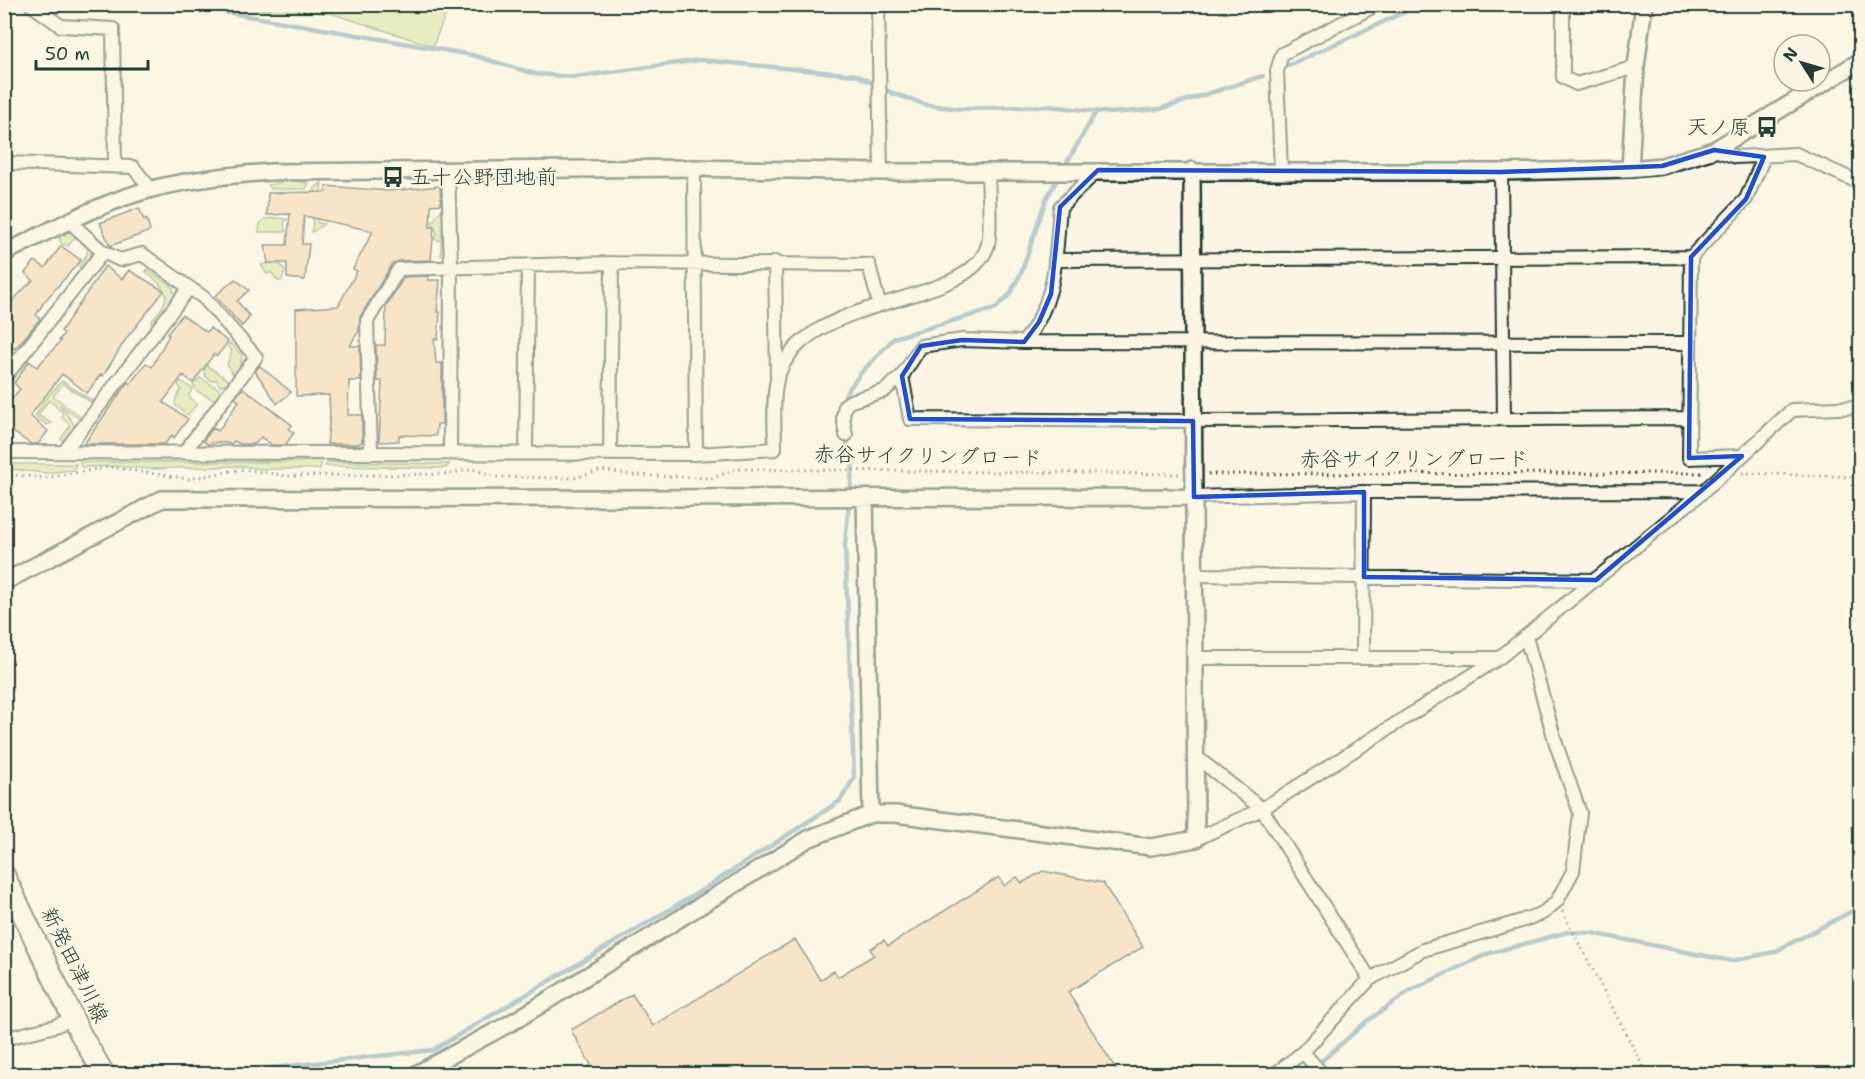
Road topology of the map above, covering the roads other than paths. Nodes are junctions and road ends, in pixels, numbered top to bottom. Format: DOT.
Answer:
graph roads {
  1 [pos="30,4"];
  2 [pos="878,4"];
  3 [pos="1378,4"];
  4 [pos="1563,4"];
  5 [pos="1644,4"];
  6 [pos="1860,61"];
  7 [pos="1636,67"];
  8 [pos="1714,150"];
  9 [pos="1764,157"];
  10 [pos="4,163"];
  11 [pos="116,165"];
  12 [pos="694,168"];
  13 [pos="1630,169"];
  14 [pos="1098,170"];
  15 [pos="1192,170"];
  16 [pos="448,171"];
  17 [pos="988,171"];
  18 [pos="1281,171"];
  19 [pos="881,172"];
  20 [pos="1501,172"];
  21 [pos="1860,183"];
  22 [pos="151,189"];
  23 [pos="70,222"];
  24 [pos="103,252"];
  25 [pos="4,253"];
  26 [pos="1504,256"];
  27 [pos="1691,257"];
  28 [pos="1055,260"];
  29 [pos="1192,261"];
  30 [pos="776,262"];
  31 [pos="612,263"];
  32 [pos="694,264"];
  33 [pos="528,265"];
  34 [pos="452,266"];
  35 [pos="189,288"];
  36 [pos="879,304"];
  37 [pos="1024,342"];
  38 [pos="1504,342"];
  39 [pos="1689,343"];
  40 [pos="1193,344"];
  41 [pos="902,376"];
  42 [pos="4,378"];
  43 [pos="777,380"];
  44 [pos="1860,407"];
  45 [pos="1504,418"];
  46 [pos="1688,418"];
  47 [pos="1193,421"];
  48 [pos="846,435"];
  49 [pos="185,451"];
  50 [pos="4,452"];
  51 [pos="64,452"];
  52 [pos="371,452"];
  53 [pos="450,452"];
  54 [pos="526,453"];
  55 [pos="610,453"];
  56 [pos="696,454"];
  57 [pos="1742,456"];
  58 [pos="1704,491"];
  59 [pos="1364,492"];
  60 [pos="1194,497"];
  61 [pos="865,498"];
  62 [pos="1194,575"];
  63 [pos="1364,577"];
  64 [pos="1596,580"];
  65 [pos="4,582"];
  66 [pos="1526,637"];
  67 [pos="1194,658"];
  68 [pos="1363,658"];
  69 [pos="1499,658"];
  70 [pos="1195,756"];
  71 [pos="1262,810"];
  72 [pos="871,814"];
  73 [pos="1196,839"];
  74 [pos="4,875"];
  75 [pos="1370,979"];
  76 [pos="74,1018"];
  77 [pos="4,1039"];
  78 [pos="1303,1052"];
  79 [pos="104,1074"];
  80 [pos="416,1074"];
  81 [pos="1275,1074"];
  82 [pos="1322,1074"];
  1 -- 11 [label="street"];
  2 -- 19 [label="street"];
  3 -- 18 [label="street"];
  4 -- 7 [label="street"];
  5 -- 7 [label="street"];
  6 -- 8 [label="street"];
  7 -- 13 [label="street"];
  8 -- 9 [label="street"];
  8 -- 13 [label="street"];
  9 -- 21 [label="street"];
  9 -- 27 [label="street"];
  10 -- 11 [label="street"];
  11 -- 22 [label="street"];
  12 -- 16 [label="street"];
  12 -- 19 [label="street"];
  12 -- 32 [label="street"];
  13 -- 20 [label="street"];
  14 -- 15 [label="street"];
  14 -- 17 [label="street"];
  14 -- 28 [label="street"];
  15 -- 18 [label="street"];
  15 -- 29 [label="street"];
  16 -- 22 [label="street"];
  16 -- 34 [label="street"];
  17 -- 19 [label="street"];
  17 -- 36 [label="street"];
  18 -- 20 [label="street"];
  20 -- 26 [label="street"];
  22 -- 23 [label="street"];
  23 -- 24 [label="street"];
  23 -- 25 [label="street"];
  24 -- 35 [label="street"];
  24 -- 42 [label="street"];
  26 -- 27 [label="street"];
  26 -- 29 [label="street"];
  26 -- 38 [label="street"];
  27 -- 39 [label="street"];
  28 -- 29 [label="street"];
  28 -- 37 [label="street"];
  29 -- 40 [label="street"];
  30 -- 32 [label="street"];
  30 -- 36 [label="street"];
  30 -- 43 [label="street"];
  31 -- 32 [label="street"];
  31 -- 33 [label="street"];
  31 -- 55 [label="street"];
  32 -- 56 [label="street"];
  33 -- 34 [label="street"];
  33 -- 54 [label="street"];
  34 -- 52 [label="street"];
  34 -- 53 [label="street"];
  35 -- 49 [label="street"];
  35 -- 51 [label="street"];
  36 -- 43 [label="street"];
  37 -- 40 [label="street"];
  37 -- 41 [label="street"];
  38 -- 39 [label="street"];
  38 -- 40 [label="street"];
  38 -- 45 [label="street"];
  39 -- 46 [label="street"];
  40 -- 47 [label="street"];
  41 -- 47 [label="street"];
  41 -- 48 [label="street"];
  43 -- 56 [label="street"];
  44 -- 57 [label="street"];
  45 -- 46 [label="street"];
  45 -- 47 [label="street"];
  46 -- 57 [label="street"];
  47 -- 60 [label="street"];
  49 -- 51 [label="street"];
  49 -- 52 [label="street"];
  50 -- 51 [label="street"];
  52 -- 53 [label="street"];
  53 -- 54 [label="street"];
  54 -- 55 [label="street"];
  55 -- 56 [label="street"];
  57 -- 58 [label="street"];
  58 -- 59 [label="street"];
  58 -- 64 [label="street"];
  59 -- 60 [label="street"];
  59 -- 63 [label="street"];
  60 -- 61 [label="street"];
  60 -- 62 [label="street"];
  61 -- 65 [label="street"];
  61 -- 72 [label="street"];
  62 -- 63 [label="street"];
  62 -- 67 [label="street"];
  63 -- 64 [label="street"];
  63 -- 68 [label="street"];
  64 -- 66 [label="street"];
  66 -- 69 [label="street"];
  66 -- 75 [label="street"];
  67 -- 68 [label="street"];
  67 -- 70 [label="street"];
  68 -- 69 [label="street"];
  69 -- 71 [label="street"];
  70 -- 71 [label="street"];
  70 -- 73 [label="street"];
  71 -- 73 [label="street"];
  71 -- 75 [label="street"];
  72 -- 73 [label="street"];
  72 -- 80 [label="street"];
  74 -- 76 [label="main road, 新発田津川線"];
  75 -- 78 [label="street"];
  76 -- 77 [label="street"];
  76 -- 79 [label="main road, 新発田津川線"];
  78 -- 81 [label="street"];
  78 -- 82 [label="street"];
}
